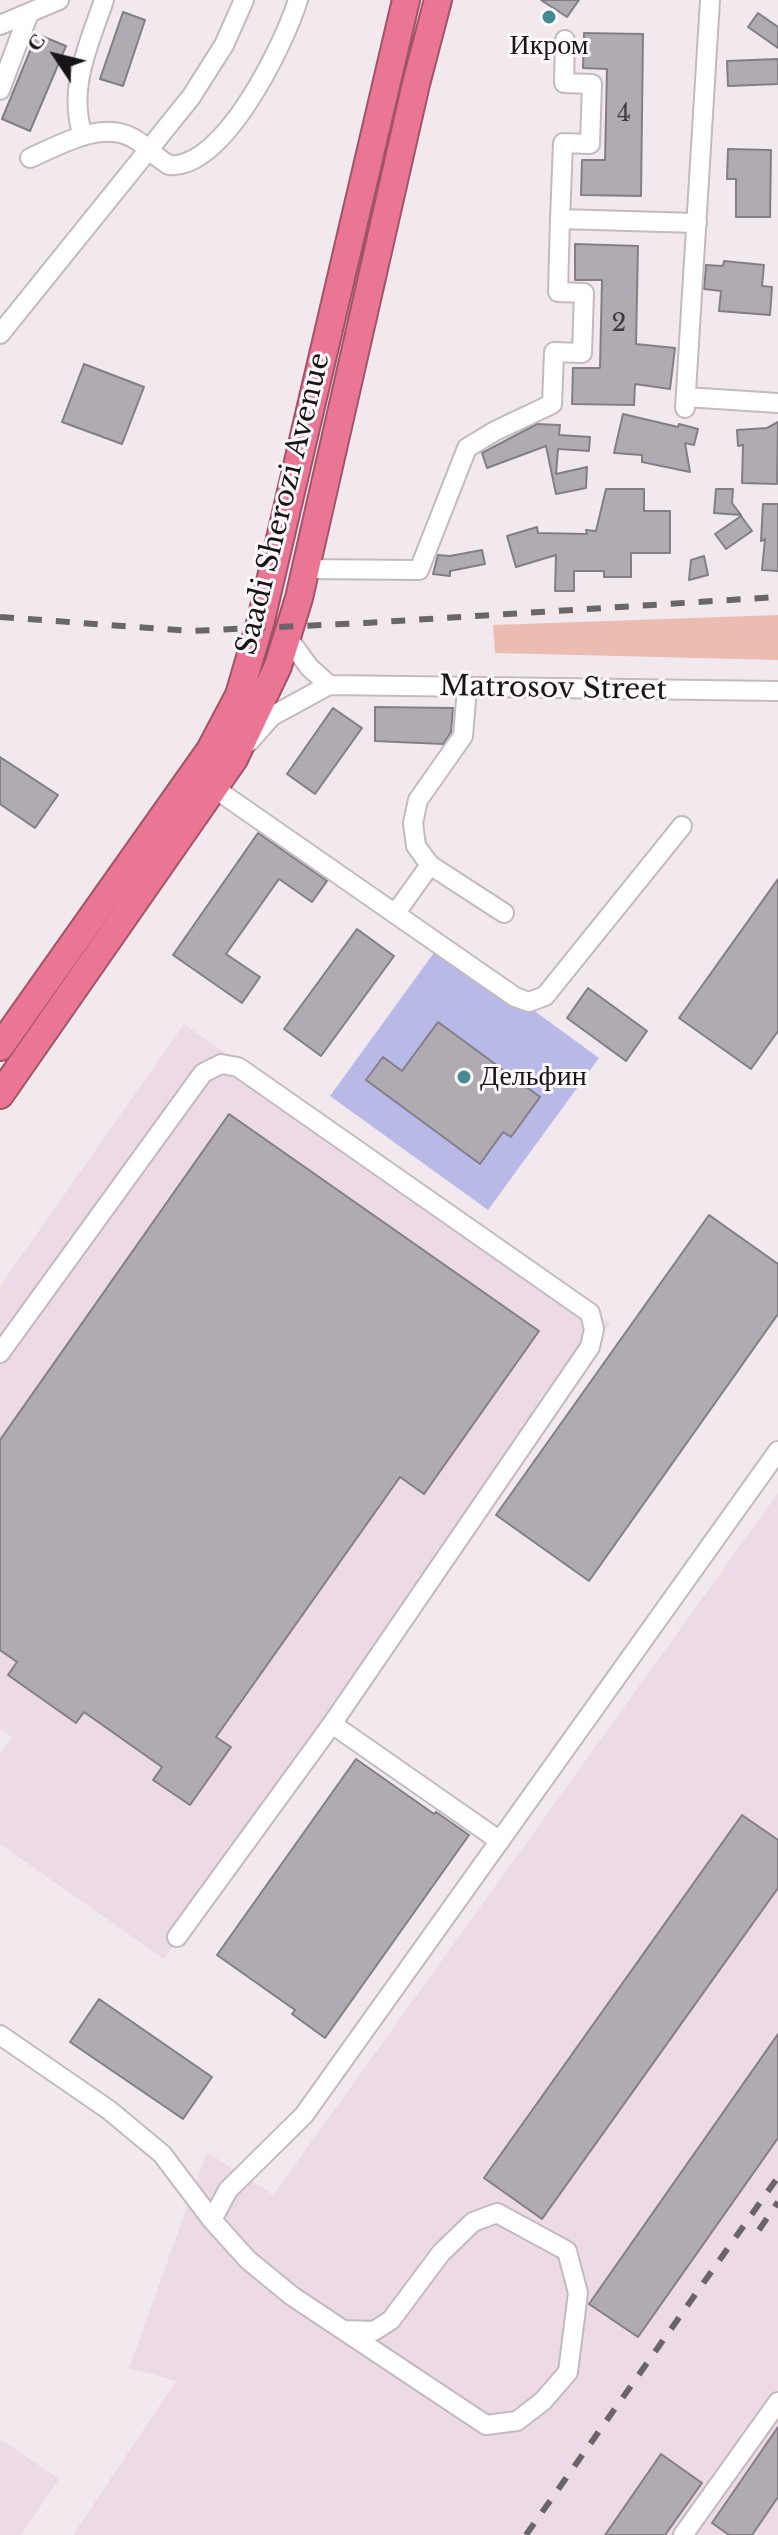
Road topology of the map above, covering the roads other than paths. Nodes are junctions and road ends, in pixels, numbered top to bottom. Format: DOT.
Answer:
graph roads {
  1 [pos="59,0"];
  2 [pos="104,0"];
  3 [pos="244,0"];
  4 [pos="298,0"];
  5 [pos="406,0"];
  6 [pos="438,0"];
  7 [pos="710,0"];
  8 [pos="29,13"];
  9 [pos="0,25"];
  10 [pos="565,40"];
  11 [pos="0,90"];
  12 [pos="83,136"];
  13 [pos="150,150"];
  14 [pos="30,158"];
  15 [pos="560,219"];
  16 [pos="697,223"];
  17 [pos="0,334"];
  18 [pos="778,403"];
  19 [pos="305,569"];
  20 [pos="288,638"];
  21 [pos="329,685"];
  22 [pos="467,688"];
  23 [pos="778,691"];
  24 [pos="234,759"];
  25 [pos="214,788"];
  26 [pos="682,826"];
  27 [pos="430,865"];
  28 [pos="504,913"];
  29 [pos="395,914"];
  30 [pos="0,1047"];
  31 [pos="0,1095"];
  32 [pos="0,1353"];
  33 [pos="778,1451"];
  34 [pos="332,1724"];
  35 [pos="500,1841"];
  36 [pos="177,1937"];
  37 [pos="0,2035"];
  38 [pos="212,2220"];
  39 [pos="344,2330"];
  40 [pos="778,2402"];
  41 [pos="683,2535"];
  1 -- 8 [label="street"];
  2 -- 12 [label="street"];
  3 -- 13 [label="street"];
  4 -- 13 [label="street"];
  5 -- 30 [label="highway, Saadi Sherozi Avenue"];
  6 -- 19 [label="highway, Saadi Sherozi Avenue"];
  7 -- 16 [label="street"];
  8 -- 9 [label="street"];
  8 -- 11 [label="street"];
  10 -- 15 [label="street"];
  12 -- 13 [label="street"];
  12 -- 14 [label="street"];
  13 -- 17 [label="street"];
  15 -- 16 [label="street"];
  15 -- 19 [label="street"];
  16 -- 18 [label="street"];
  19 -- 20 [label="highway, Saadi Sherozi Avenue"];
  20 -- 21 [label="street"];
  20 -- 24 [label="highway, Saadi Sherozi Avenue"];
  21 -- 22 [label="street, Matrosov Street"];
  21 -- 24 [label="street, Matrosov Street"];
  22 -- 23 [label="street, Matrosov Street"];
  22 -- 27 [label="street"];
  24 -- 25 [label="highway, Saadi Sherozi Avenue"];
  25 -- 29 [label="street"];
  25 -- 31 [label="highway, Saadi Sherozi Avenue"];
  26 -- 29 [label="street"];
  27 -- 28 [label="street"];
  27 -- 29 [label="street"];
  32 -- 34 [label="street"];
  33 -- 35 [label="street"];
  34 -- 35 [label="street"];
  34 -- 36 [label="street"];
  35 -- 38 [label="street"];
  37 -- 38 [label="street"];
  38 -- 39 [label="street"];
  39 -- 39 [label="street"];
  40 -- 41 [label="street"];
}
